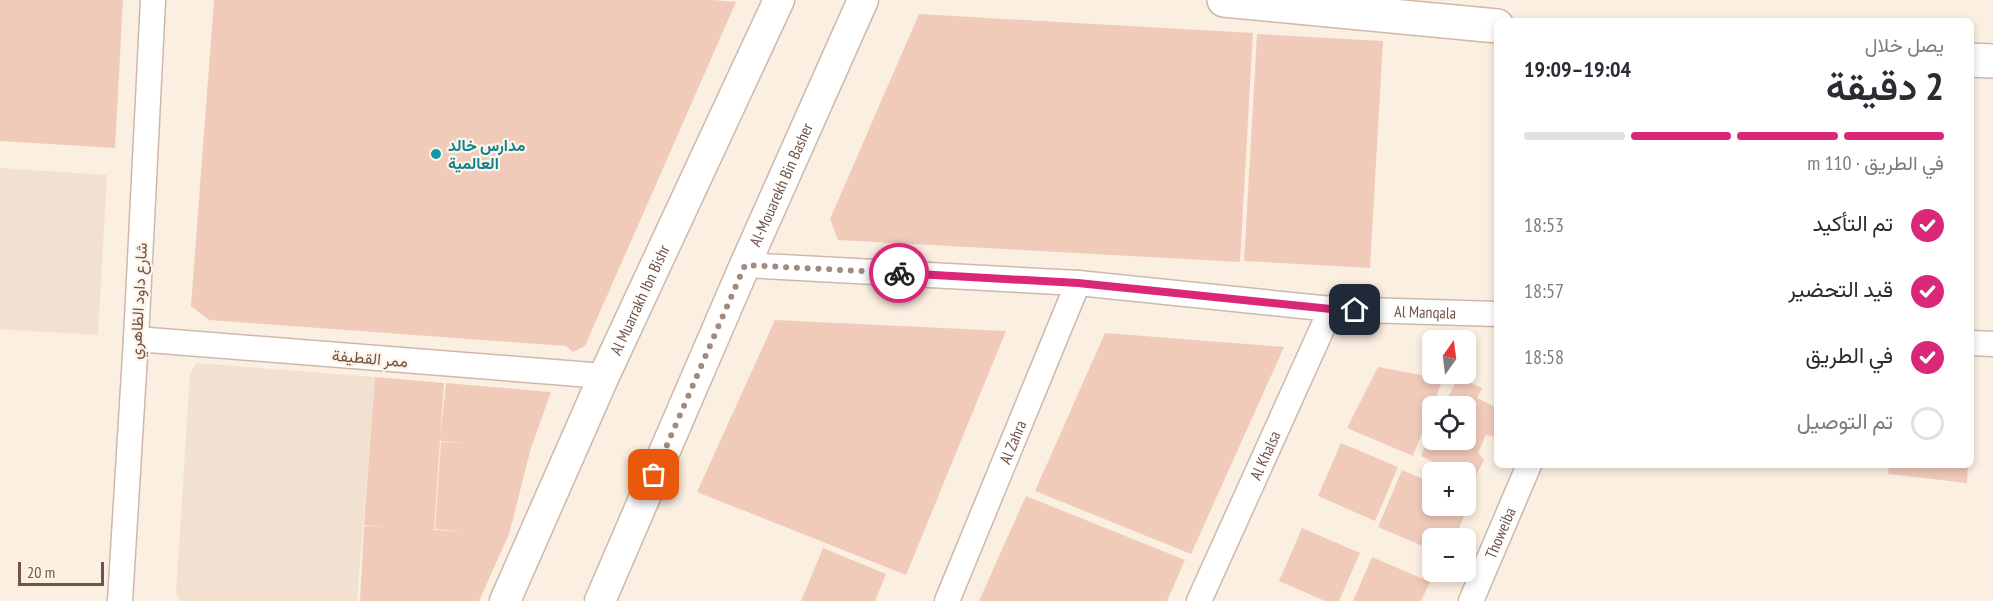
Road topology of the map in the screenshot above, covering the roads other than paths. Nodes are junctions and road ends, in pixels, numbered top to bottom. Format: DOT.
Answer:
graph roads {
  1 [pos="153,0"];
  2 [pos="779,0"];
  3 [pos="863,0"];
  4 [pos="1224,0"];
  5 [pos="1494,26"];
  6 [pos="1974,60"];
  7 [pos="1993,62"];
  8 [pos="745,265"];
  9 [pos="1078,283"];
  10 [pos="1331,309"];
  11 [pos="1494,314"];
  12 [pos="136,339"];
  13 [pos="1974,343"];
  14 [pos="1993,344"];
  15 [pos="604,376"];
  16 [pos="1528,468"];
  17 [pos="120,601"];
  18 [pos="505,601"];
  19 [pos="600,601"];
  20 [pos="947,601"];
  21 [pos="1199,601"];
  22 [pos="1471,601"];
  1 -- 12 [label="street, شارع داود الظاهري"];
  2 -- 15 [label="street, Al Muarrakh Ibn Bishr"];
  3 -- 8 [label="street, Al-Mouarekh Bin Basher"];
  4 -- 5 [label="main road"];
  6 -- 7 [label="main road"];
  8 -- 9 [label="street, Al Manqala"];
  8 -- 19 [label="street, Al-Mouarekh Bin Basher"];
  9 -- 10 [label="street, Al Manqala"];
  9 -- 20 [label="street, Al Zahra"];
  10 -- 11 [label="street, Al Manqala"];
  10 -- 21 [label="street, Al Khalsa"];
  12 -- 15 [label="street, ممر القطيفة"];
  12 -- 17 [label="street, شارع داود الظاهري"];
  13 -- 14 [label="street"];
  15 -- 18 [label="street, Al Muarrakh Ibn Bishr"];
  16 -- 22 [label="street, Thoweiba"];
}
